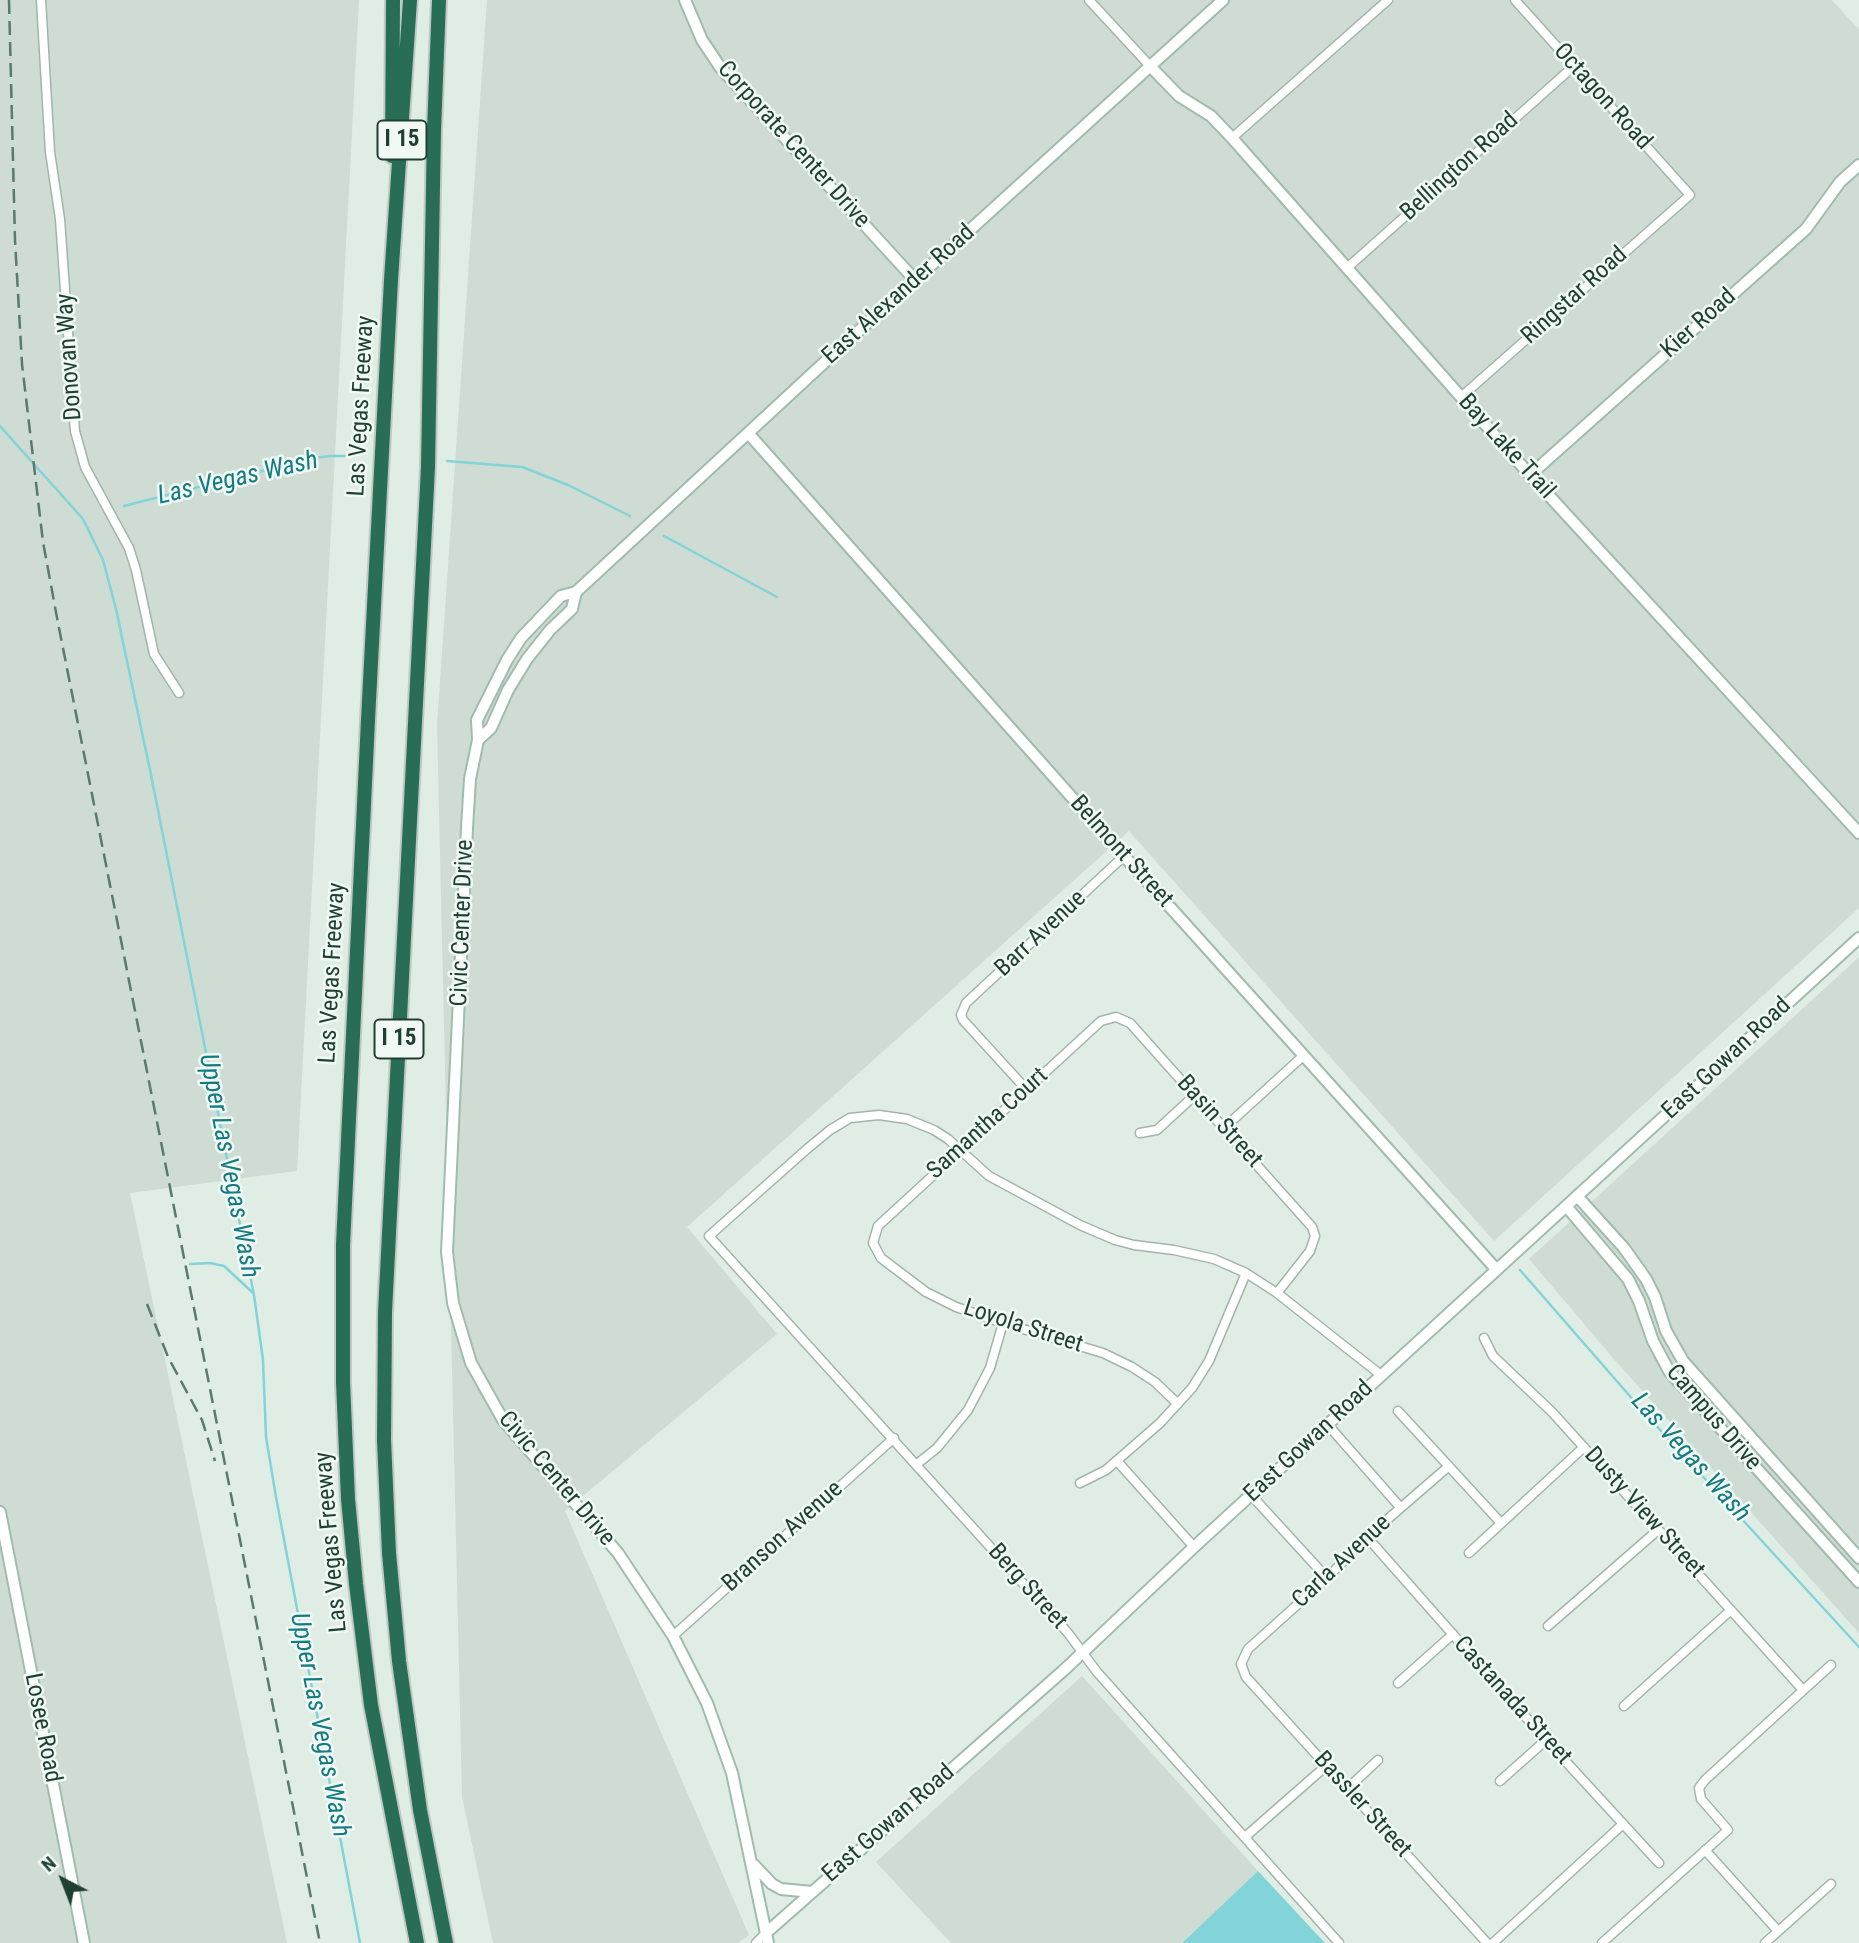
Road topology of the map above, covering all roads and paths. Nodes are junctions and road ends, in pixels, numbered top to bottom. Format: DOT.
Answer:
graph roads {
  1 [pos="41,0"];
  2 [pos="393,0"];
  3 [pos="410,0"];
  4 [pos="439,0"];
  5 [pos="685,0"];
  6 [pos="1088,0"];
  7 [pos="1223,0"];
  8 [pos="1388,0"];
  9 [pos="1515,0"];
  10 [pos="1150,66"];
  11 [pos="1574,66"];
  12 [pos="1232,138"];
  13 [pos="1859,165"];
  14 [pos="1690,195"];
  15 [pos="1346,268"];
  16 [pos="391,279"];
  17 [pos="915,280"];
  18 [pos="1461,397"];
  19 [pos="748,432"];
  20 [pos="1530,475"];
  21 [pos="576,592"];
  22 [pos="179,693"];
  23 [pos="478,740"];
  24 [pos="1859,833"];
  25 [pos="1124,856"];
  26 [pos="1859,938"];
  27 [pos="1116,1017"];
  28 [pos="1303,1056"];
  29 [pos="1026,1089"];
  30 [pos="1195,1095"];
  31 [pos="1224,1128"];
  32 [pos="1140,1133"];
  33 [pos="959,1150"];
  34 [pos="1577,1196"];
  35 [pos="1566,1206"];
  36 [pos="873,1243"];
  37 [pos="1496,1269"];
  38 [pos="1246,1273"];
  39 [pos="1277,1293"];
  40 [pos="1003,1323"];
  41 [pos="1484,1338"];
  42 [pos="1381,1376"];
  43 [pos="1178,1404"];
  44 [pos="1398,1411"];
  45 [pos="1328,1424"];
  46 [pos="894,1438"];
  47 [pos="1584,1447"];
  48 [pos="1117,1461"];
  49 [pos="917,1464"];
  50 [pos="1449,1466"];
  51 [pos="1787,1477"];
  52 [pos="1080,1483"];
  53 [pos="1774,1488"];
  54 [pos="1251,1495"];
  55 [pos="1400,1507"];
  56 [pos="0,1512"];
  57 [pos="1501,1523"];
  58 [pos="1658,1530"];
  59 [pos="1367,1537"];
  60 [pos="1194,1547"];
  61 [pos="1469,1553"];
  62 [pos="1859,1558"];
  63 [pos="1327,1578"];
  64 [pos="1859,1583"];
  65 [pos="1731,1610"];
  66 [pos="1548,1626"];
  67 [pos="1453,1634"];
  68 [pos="673,1636"];
  69 [pos="1083,1653"];
  70 [pos="1241,1664"];
  71 [pos="1831,1665"];
  72 [pos="1398,1684"];
  73 [pos="1803,1690"];
  74 [pos="1624,1706"];
  75 [pos="1546,1740"];
  76 [pos="1378,1760"];
  77 [pos="1326,1766"];
  78 [pos="1500,1781"];
  79 [pos="1347,1789"];
  80 [pos="1623,1824"];
  81 [pos="1245,1837"];
  82 [pos="1705,1850"];
  83 [pos="1659,1863"];
  84 [pos="753,1864"];
  85 [pos="1831,1884"];
  86 [pos="812,1892"];
  87 [pos="1778,1931"];
  88 [pos="767,1938"];
  89 [pos="84,1943"];
  90 [pos="417,1943"];
  91 [pos="446,1943"];
  92 [pos="756,1943"];
  93 [pos="1339,1943"];
  94 [pos="1487,1943"];
  95 [pos="1493,1943"];
  96 [pos="1602,1943"];
  97 [pos="1765,1943"];
  1 -- 22 [label="street, Donovan Way"];
  2 -- 16 [label="highway"];
  3 -- 16 [label="highway, Las Vegas Freeway / I 15"];
  4 -- 91 [label="highway, I 15"];
  5 -- 17 [label="street, Corporate Center Drive"];
  6 -- 10 [label="street"];
  7 -- 10 [label="street, East Alexander Road"];
  8 -- 12 [label="street"];
  9 -- 11 [label="street, Octagon Road"];
  10 -- 12 [label="street, Bay Lake Trail"];
  10 -- 17 [label="street, East Alexander Road"];
  11 -- 14 [label="street, Octagon Road"];
  11 -- 15 [label="street, Bellington Road"];
  12 -- 15 [label="street, Bay Lake Trail"];
  13 -- 20 [label="street, Kier Road"];
  14 -- 18 [label="street, Ringstar Road"];
  15 -- 18 [label="street, Bay Lake Trail"];
  16 -- 90 [label="highway, Las Vegas Freeway / I 15"];
  17 -- 19 [label="street, East Alexander Road"];
  18 -- 20 [label="street, Bay Lake Trail"];
  19 -- 21 [label="street, East Alexander Road"];
  19 -- 25 [label="street, Belmont Street"];
  20 -- 24 [label="street, Bay Lake Trail"];
  21 -- 23 [label="street, East Alexander Road"];
  21 -- 23 [label="street, East Alexander Road"];
  23 -- 68 [label="street, Civic Center Drive"];
  25 -- 28 [label="street, Belmont Street"];
  25 -- 29 [label="street, Barr Avenue"];
  26 -- 34 [label="street, East Gowan Road"];
  27 -- 29 [label="street, Samantha Court"];
  27 -- 30 [label="street, Basin Street"];
  28 -- 31 [label="street"];
  28 -- 37 [label="street, Belmont Street"];
  29 -- 33 [label="street, Samantha Court"];
  30 -- 31 [label="street, Basin Street"];
  30 -- 32 [label="street"];
  31 -- 39 [label="street, Basin Street"];
  33 -- 36 [label="street, Samantha Court"];
  33 -- 38 [label="street"];
  33 -- 46 [label="street, Berg Street"];
  34 -- 35 [label="street, East Gowan Road"];
  34 -- 51 [label="street, Campus Drive"];
  35 -- 37 [label="street, East Gowan Road"];
  35 -- 53 [label="street, Campus Drive"];
  36 -- 40 [label="street, Loyola Street"];
  37 -- 42 [label="street, East Gowan Road"];
  38 -- 39 [label="street"];
  38 -- 43 [label="street"];
  39 -- 42 [label="street"];
  40 -- 43 [label="street, Loyola Street"];
  40 -- 49 [label="street"];
  41 -- 47 [label="street, Dusty View Street"];
  42 -- 45 [label="street, East Gowan Road"];
  43 -- 48 [label="street"];
  44 -- 50 [label="street"];
  45 -- 54 [label="street, East Gowan Road"];
  45 -- 55 [label="street"];
  46 -- 49 [label="street, Berg Street"];
  46 -- 68 [label="street, Branson Avenue"];
  47 -- 57 [label="street"];
  47 -- 58 [label="street, Dusty View Street"];
  48 -- 52 [label="street"];
  48 -- 60 [label="street"];
  49 -- 69 [label="street, Berg Street"];
  50 -- 55 [label="street, Carla Avenue"];
  50 -- 57 [label="street"];
  51 -- 53 [label="street"];
  51 -- 62 [label="street, Campus Drive"];
  53 -- 64 [label="street, Campus Drive"];
  54 -- 60 [label="street, East Gowan Road"];
  54 -- 63 [label="street"];
  55 -- 59 [label="street, Carla Avenue"];
  56 -- 89 [label="street, Losee Road"];
  57 -- 61 [label="street"];
  58 -- 65 [label="street, Dusty View Street"];
  58 -- 66 [label="street"];
  59 -- 63 [label="street, Carla Avenue"];
  59 -- 67 [label="street, Castanada Street"];
  60 -- 69 [label="street, East Gowan Road"];
  63 -- 70 [label="street, Carla Avenue"];
  65 -- 73 [label="street, Dusty View Street"];
  65 -- 74 [label="street"];
  67 -- 72 [label="street"];
  67 -- 75 [label="street, Castanada Street"];
  68 -- 84 [label="street, Civic Center Drive"];
  69 -- 81 [label="street, Berg Street"];
  69 -- 86 [label="street, East Gowan Road"];
  70 -- 77 [label="street, Bassler Street"];
  71 -- 73 [label="street"];
  73 -- 82 [label="street"];
  75 -- 78 [label="street"];
  75 -- 80 [label="street, Castanada Street"];
  76 -- 79 [label="street"];
  77 -- 79 [label="street, Bassler Street"];
  77 -- 81 [label="street"];
  79 -- 94 [label="street, Bassler Street"];
  80 -- 83 [label="street, Castanada Street"];
  80 -- 95 [label="street"];
  81 -- 93 [label="street, Berg Street"];
  82 -- 87 [label="street"];
  82 -- 96 [label="street"];
  84 -- 86 [label="street"];
  84 -- 88 [label="street, Civic Center Drive"];
  85 -- 87 [label="street"];
  86 -- 88 [label="street, East Gowan Road"];
  87 -- 97 [label="street"];
  88 -- 92 [label="street, East Gowan Road"];
}
